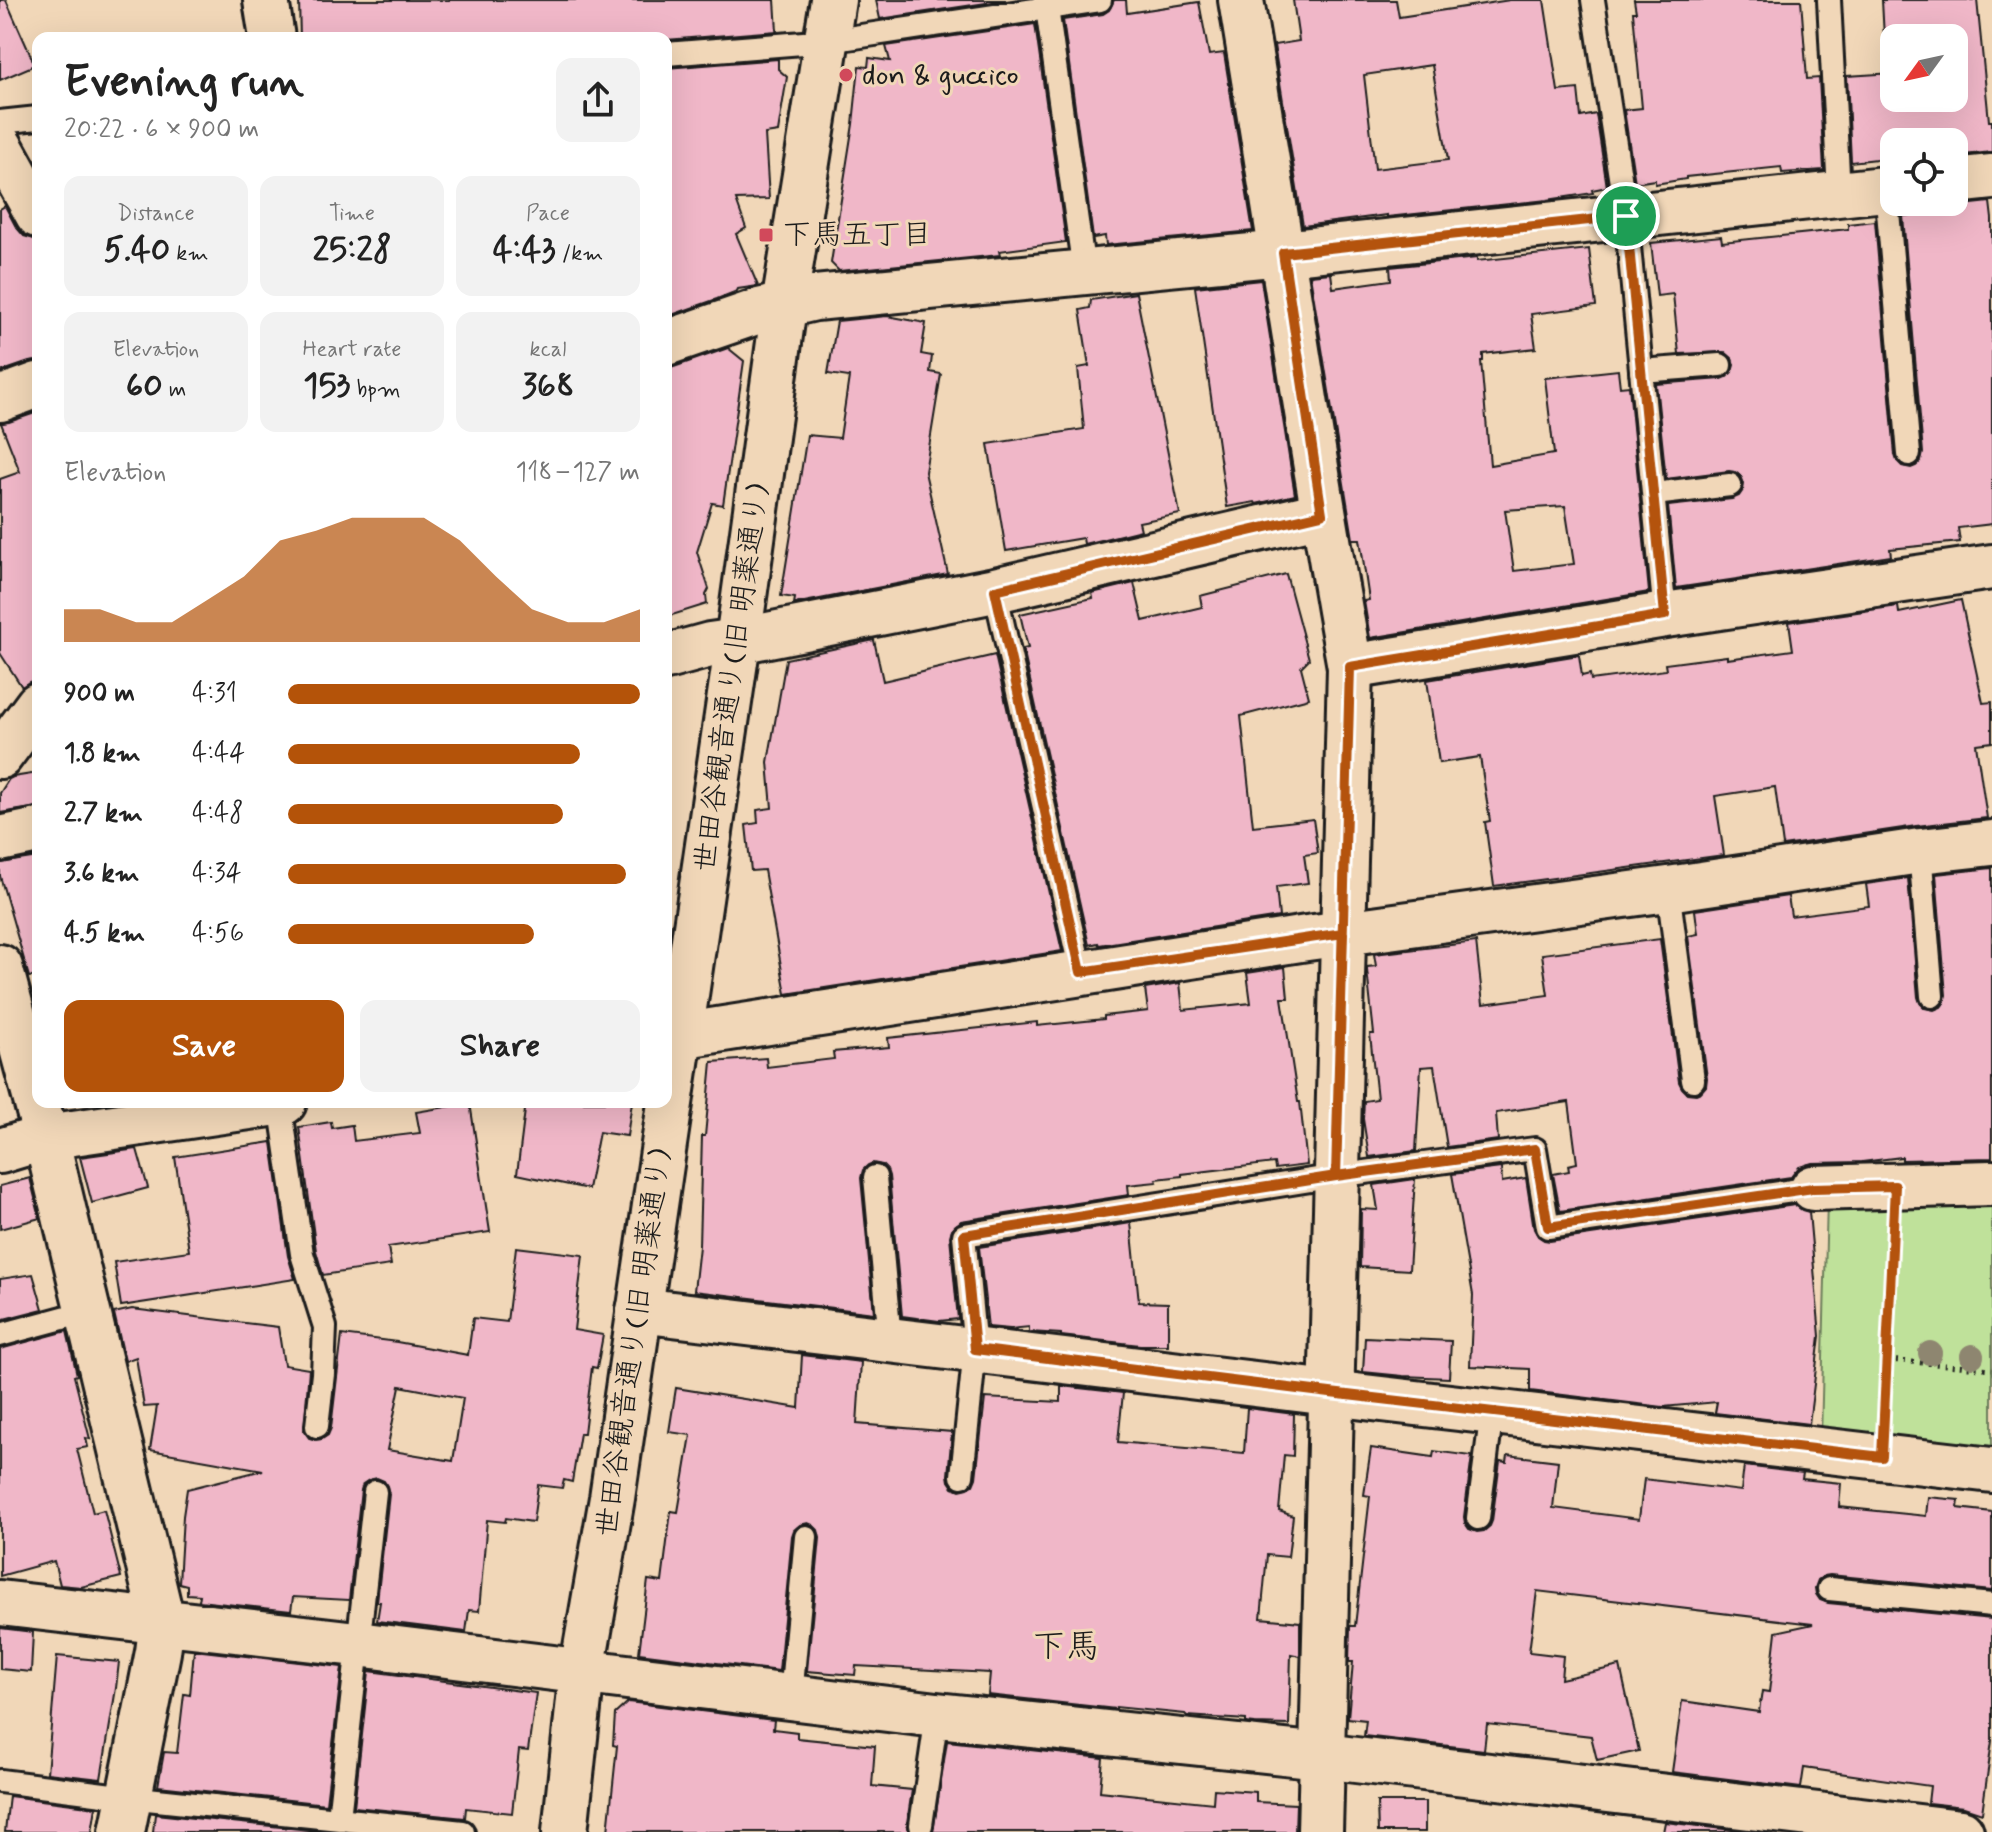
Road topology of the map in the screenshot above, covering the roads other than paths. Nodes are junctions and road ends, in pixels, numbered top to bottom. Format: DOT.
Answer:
graph roads {
  1 [pos="266,0"];
  2 [pos="1100,0"];
  3 [pos="1241,0"];
  4 [pos="1593,0"];
  5 [pos="1829,0"];
  6 [pos="1076,2"];
  7 [pos="1047,8"];
  8 [pos="830,20"];
  9 [pos="271,32"];
  10 [pos="672,53"];
  11 [pos="32,119"];
  12 [pos="0,122"];
  13 [pos="0,146"];
  14 [pos="1992,177"];
  15 [pos="1968,180"];
  16 [pos="1880,189"];
  17 [pos="1839,193"];
  18 [pos="32,204"];
  19 [pos="1626,216"];
  20 [pos="1892,216"];
  21 [pos="1283,253"];
  22 [pos="1084,271"];
  23 [pos="784,306"];
  24 [pos="672,341"];
  25 [pos="1720,365"];
  26 [pos="1641,371"];
  27 [pos="32,387"];
  28 [pos="0,399"];
  29 [pos="1909,454"];
  30 [pos="1730,485"];
  31 [pos="1654,494"];
  32 [pos="1322,514"];
  33 [pos="1992,567"];
  34 [pos="995,590"];
  35 [pos="1665,615"];
  36 [pos="738,641"];
  37 [pos="672,655"];
  38 [pos="1350,667"];
  39 [pos="32,713"];
  40 [pos="0,756"];
  41 [pos="32,832"];
  42 [pos="0,839"];
  43 [pos="1992,843"];
  44 [pos="1920,851"];
  45 [pos="1668,889"];
  46 [pos="1343,933"];
  47 [pos="0,967"];
  48 [pos="1081,972"];
  49 [pos="1932,996"];
  50 [pos="673,1037"];
  51 [pos="1693,1080"];
  52 [pos="32,1085"];
  53 [pos="38,1108"];
  54 [pos="242,1108"];
  55 [pos="283,1108"];
  56 [pos="664,1108"];
  57 [pos="46,1137"];
  58 [pos="0,1151"];
  59 [pos="1336,1176"];
  60 [pos="875,1177"];
  61 [pos="1992,1183"];
  62 [pos="1813,1188"];
  63 [pos="639,1310"];
  64 [pos="89,1311"];
  65 [pos="0,1335"];
  66 [pos="890,1339"];
  67 [pos="975,1349"];
  68 [pos="1330,1393"];
  69 [pos="1492,1412"];
  70 [pos="317,1426"];
  71 [pos="1992,1470"];
  72 [pos="962,1476"];
  73 [pos="375,1492"];
  74 [pos="1478,1518"];
  75 [pos="806,1537"];
  76 [pos="1829,1589"];
  77 [pos="0,1603"];
  78 [pos="1992,1605"];
  79 [pos="162,1621"];
  80 [pos="357,1644"];
  81 [pos="582,1671"];
  82 [pos="791,1696"];
  83 [pos="937,1715"];
  84 [pos="1322,1756"];
  85 [pos="0,1781"];
  86 [pos="125,1814"];
  87 [pos="339,1818"];
  88 [pos="284,1822"];
  89 [pos="921,1825"];
  90 [pos="463,1832"];
  91 [pos="565,1832"];
  92 [pos="1320,1832"];
  93 [pos="1961,1832"];
  1 -- 9 [label="street"];
  2 -- 6 [label="lane"];
  3 -- 21 [label="street"];
  4 -- 19 [label="lane"];
  5 -- 17 [label="lane"];
  6 -- 7 [label="lane"];
  7 -- 8 [label="lane"];
  7 -- 22 [label="lane"];
  8 -- 10 [label="lane"];
  8 -- 23 [label="street, 世田谷観音通り(旧 明薬通り)"];
  11 -- 12 [label="lane"];
  13 -- 18 [label="street"];
  14 -- 15 [label="street"];
  16 -- 17 [label="street"];
  17 -- 19 [label="street"];
  19 -- 21 [label="street"];
  19 -- 26 [label="lane"];
  20 -- 29 [label="lane"];
  21 -- 22 [label="street"];
  21 -- 32 [label="street"];
  22 -- 23 [label="street"];
  23 -- 24 [label="street"];
  23 -- 36 [label="street, 世田谷観音通り(旧 明薬通り)"];
  25 -- 26 [label="lane"];
  26 -- 31 [label="lane"];
  27 -- 28 [label="street"];
  30 -- 31 [label="lane"];
  31 -- 35 [label="lane"];
  32 -- 34 [label="street"];
  32 -- 38 [label="street"];
  33 -- 35 [label="street"];
  34 -- 36 [label="street"];
  34 -- 48 [label="lane"];
  35 -- 38 [label="street"];
  36 -- 37 [label="street"];
  36 -- 50 [label="street, 世田谷観音通り(旧 明薬通り)"];
  38 -- 46 [label="street"];
  39 -- 40 [label="street"];
  41 -- 42 [label="street"];
  43 -- 44 [label="street"];
  44 -- 45 [label="street"];
  44 -- 49 [label="lane"];
  45 -- 46 [label="street"];
  45 -- 51 [label="lane"];
  46 -- 48 [label="street"];
  46 -- 59 [label="street"];
  47 -- 52 [label="street"];
  48 -- 50 [label="street"];
  53 -- 57 [label="street"];
  54 -- 57 [label="street"];
  55 -- 70 [label="lane"];
  56 -- 63 [label="street, 世田谷観音通り(旧 明薬通り)"];
  57 -- 58 [label="street"];
  57 -- 64 [label="street"];
  59 -- 62 [label="lane"];
  59 -- 67 [label="lane"];
  59 -- 68 [label="street"];
  60 -- 66 [label="lane"];
  61 -- 62 [label="street"];
  63 -- 66 [label="street"];
  63 -- 81 [label="street, 世田谷観音通り(旧 明薬通り)"];
  64 -- 65 [label="lane"];
  64 -- 79 [label="street"];
  66 -- 67 [label="street"];
  67 -- 68 [label="street"];
  67 -- 72 [label="lane"];
  68 -- 69 [label="street"];
  68 -- 84 [label="street"];
  69 -- 71 [label="street"];
  69 -- 74 [label="lane"];
  73 -- 80 [label="lane"];
  75 -- 82 [label="lane"];
  76 -- 78 [label="lane"];
  77 -- 79 [label="street"];
  79 -- 80 [label="street"];
  79 -- 86 [label="street"];
  80 -- 81 [label="street"];
  80 -- 87 [label="lane"];
  81 -- 82 [label="street"];
  81 -- 91 [label="street, 世田谷観音通り(旧 明薬通り)"];
  82 -- 83 [label="street"];
  83 -- 84 [label="street"];
  83 -- 89 [label="lane"];
  84 -- 92 [label="street"];
  84 -- 93 [label="street"];
  85 -- 86 [label="lane"];
  86 -- 88 [label="lane"];
  87 -- 88 [label="lane"];
  87 -- 90 [label="lane"];
}
